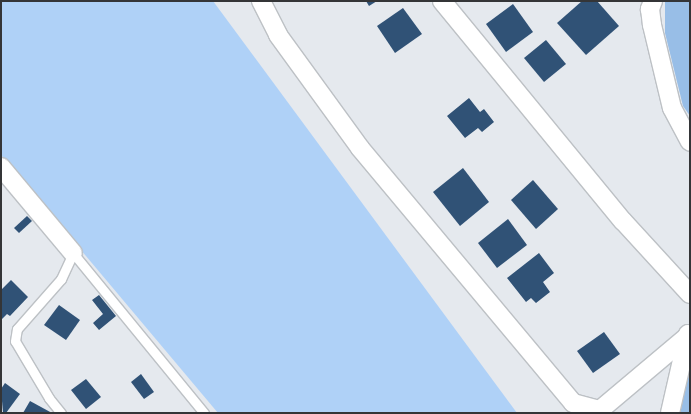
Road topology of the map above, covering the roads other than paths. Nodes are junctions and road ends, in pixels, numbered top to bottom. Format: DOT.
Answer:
graph roads {
  1 [pos="261,1"];
  2 [pos="442,1"];
  3 [pos="649,4"];
  4 [pos="690,142"];
  5 [pos="1,167"];
  6 [pos="73,253"];
  7 [pos="690,294"];
  8 [pos="689,331"];
  9 [pos="62,413"];
  10 [pos="204,413"];
  11 [pos="670,413"];
  1 -- 8 [label="street"];
  2 -- 7 [label="street"];
  3 -- 4 [label="street"];
  5 -- 6 [label="street"];
  6 -- 9 [label="lane"];
  6 -- 10 [label="lane"];
  8 -- 11 [label="street"];
}
